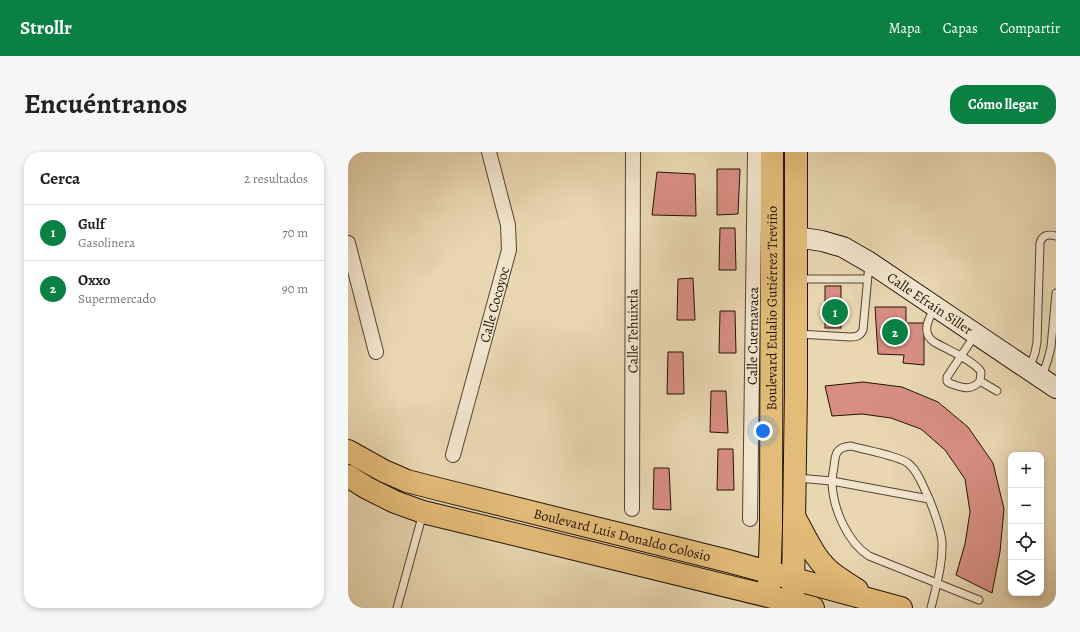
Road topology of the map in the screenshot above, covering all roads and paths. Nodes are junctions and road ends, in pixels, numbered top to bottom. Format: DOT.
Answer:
graph roads {
  1 [pos="489,152"];
  2 [pos="633,152"];
  3 [pos="755,152"];
  4 [pos="772,152"];
  5 [pos="779,152"];
  6 [pos="796,152"];
  7 [pos="1056,236"];
  8 [pos="796,237"];
  9 [pos="348,243"];
  10 [pos="868,271"];
  11 [pos="796,279"];
  12 [pos="1056,293"];
  13 [pos="772,297"];
  14 [pos="935,307"];
  15 [pos="796,334"];
  16 [pos="976,334"];
  17 [pos="376,352"];
  18 [pos="960,357"];
  19 [pos="1042,378"];
  20 [pos="980,381"];
  21 [pos="998,391"];
  22 [pos="348,451"];
  23 [pos="453,455"];
  24 [pos="348,476"];
  25 [pos="795,478"];
  26 [pos="832,482"];
  27 [pos="929,498"];
  28 [pos="632,509"];
  29 [pos="423,512"];
  30 [pos="794,518"];
  31 [pos="750,519"];
  32 [pos="771,528"];
  33 [pos="728,561"];
  34 [pos="769,573"];
  35 [pos="793,578"];
  36 [pos="937,583"];
  37 [pos="867,599"];
  38 [pos="979,600"];
  39 [pos="768,602"];
  40 [pos="799,606"];
  41 [pos="398,608"];
  42 [pos="902,608"];
  43 [pos="931,608"];
  1 -- 23 [label="street, Calle Cocoyoc"];
  2 -- 28 [label="street, Calle Tehuixtla"];
  3 -- 31 [label="street, Calle Cuernavaca"];
  4 -- 13 [label="main road, Boulevard Eulalio Gutiérrez Treviño"];
  5 -- 8 [label="main road"];
  6 -- 8 [label="main road, Boulevard Eulalio Gutiérrez Treviño"];
  7 -- 19 [label="lane"];
  8 -- 10 [label="street, Calle Efraín Siller"];
  8 -- 11 [label="main road, Boulevard Eulalio Gutiérrez Treviño"];
  8 -- 13 [label="main road"];
  9 -- 17 [label="street"];
  10 -- 11 [label="lane"];
  10 -- 14 [label="street, Calle Efraín Siller"];
  10 -- 15 [label="lane"];
  11 -- 15 [label="main road, Boulevard Eulalio Gutiérrez Treviño"];
  12 -- 19 [label="lane"];
  13 -- 32 [label="main road, Boulevard Eulalio Gutiérrez Treviño"];
  14 -- 16 [label="street, Calle Efraín Siller"];
  14 -- 18 [label="lane"];
  15 -- 25 [label="main road, Boulevard Eulalio Gutiérrez Treviño"];
  16 -- 18 [label="lane"];
  16 -- 19 [label="street, Calle Efraín Siller"];
  18 -- 20 [label="lane"];
  18 -- 20 [label="lane"];
  20 -- 21 [label="lane"];
  22 -- 33 [label="main road, Boulevard Luis Donaldo Colosio"];
  24 -- 29 [label="main road, Boulevard Luis Donaldo Colosio"];
  25 -- 26 [label="lane"];
  25 -- 30 [label="main road, Boulevard Eulalio Gutiérrez Treviño"];
  26 -- 27 [label="lane"];
  26 -- 27 [label="lane"];
  26 -- 36 [label="lane"];
  27 -- 36 [label="lane"];
  29 -- 39 [label="main road, Boulevard Luis Donaldo Colosio"];
  29 -- 41 [label="lane"];
  30 -- 35 [label="main road, Boulevard Eulalio Gutiérrez Treviño"];
  30 -- 37 [label="main road"];
  32 -- 33 [label="main road"];
  32 -- 34 [label="main road, Boulevard Eulalio Gutiérrez Treviño"];
  33 -- 34 [label="main road, Boulevard Luis Donaldo Colosio"];
  34 -- 35 [label="main road, Boulevard Luis Donaldo Colosio"];
  34 -- 39 [label="main road, Boulevard Eulalio Gutiérrez Treviño"];
  35 -- 37 [label="main road, Boulevard Luis Donaldo Colosio"];
  35 -- 40 [label="main road, Boulevard Eulalio Gutiérrez Treviño"];
  36 -- 38 [label="lane"];
  36 -- 43 [label="lane"];
  37 -- 42 [label="main road, Boulevard Luis Donaldo Colosio"];
  39 -- 40 [label="main road, Boulevard Luis Donaldo Colosio"];
}
